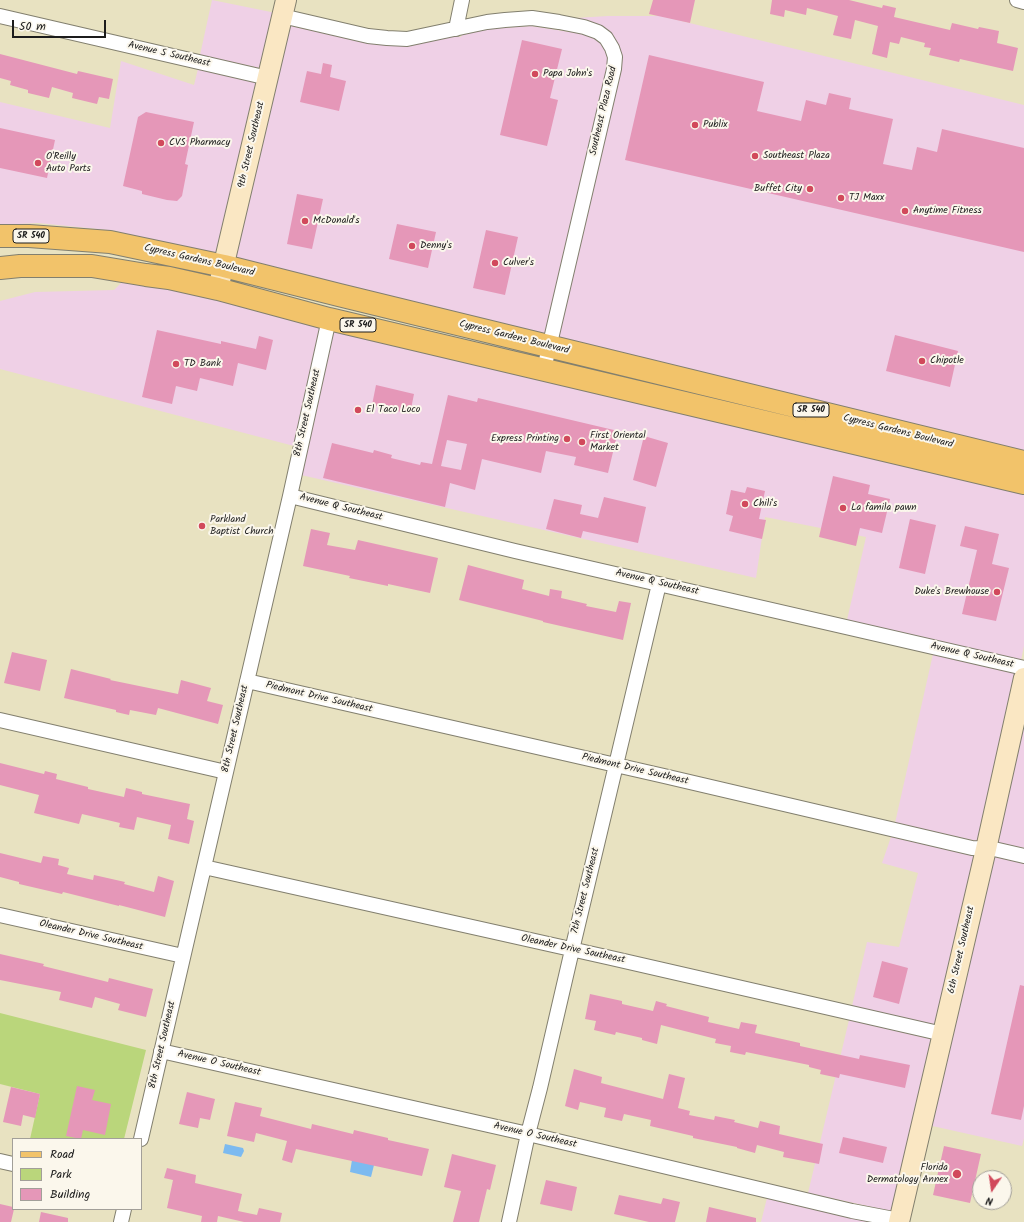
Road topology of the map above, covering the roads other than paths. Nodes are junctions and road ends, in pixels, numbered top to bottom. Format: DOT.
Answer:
graph roads {
  1 [pos="462,0"];
  2 [pos="1017,0"];
  3 [pos="1024,2"];
  4 [pos="284,8"];
  5 [pos="0,16"];
  6 [pos="456,29"];
  7 [pos="268,78"];
  8 [pos="0,236"];
  9 [pos="224,266"];
  10 [pos="0,268"];
  11 [pos="218,289"];
  12 [pos="399,310"];
  13 [pos="329,318"];
  14 [pos="549,347"];
  15 [pos="544,369"];
  16 [pos="789,405"];
  17 [pos="719,411"];
  18 [pos="809,432"];
  19 [pos="945,443"];
  20 [pos="1024,462"];
  21 [pos="1024,483"];
  22 [pos="290,496"];
  23 [pos="659,584"];
  24 [pos="1024,668"];
  25 [pos="1024,678"];
  26 [pos="247,681"];
  27 [pos="0,720"];
  28 [pos="616,766"];
  29 [pos="226,772"];
  30 [pos="986,849"];
  31 [pos="1024,856"];
  32 [pos="204,867"];
  33 [pos="0,915"];
  34 [pos="572,950"];
  35 [pos="182,956"];
  36 [pos="943,1034"];
  37 [pos="162,1051"];
  38 [pos="528,1134"];
  39 [pos="140,1138"];
  40 [pos="0,1161"];
  41 [pos="12,1164"];
  42 [pos="124,1210"];
  43 [pos="902,1221"];
  44 [pos="121,1222"];
  45 [pos="509,1222"];
  1 -- 6 [label="street"];
  2 -- 3 [label="street"];
  4 -- 6 [label="street, Southeast Plaza Road"];
  4 -- 7 [label="street, 9th Street Southeast"];
  5 -- 7 [label="street, Avenue S Southeast"];
  6 -- 14 [label="street, Southeast Plaza Road"];
  7 -- 9 [label="street, 9th Street Southeast"];
  8 -- 9 [label="main road, Cypress Gardens Boulevard / SR 540"];
  9 -- 11 [label="street, 9th Street Southeast"];
  9 -- 12 [label="main road, Cypress Gardens Boulevard / SR 540"];
  10 -- 11 [label="main road, Cypress Gardens Boulevard / SR 540"];
  11 -- 13 [label="main road, Cypress Gardens Boulevard / SR 540"];
  12 -- 13 [label="main road"];
  12 -- 14 [label="main road, Cypress Gardens Boulevard / SR 540"];
  13 -- 15 [label="main road, Cypress Gardens Boulevard / SR 540"];
  13 -- 22 [label="street, 8th Street Southeast"];
  14 -- 15 [label="street, Southeast Plaza Road"];
  14 -- 16 [label="main road, Cypress Gardens Boulevard / SR 540"];
  15 -- 17 [label="main road, Cypress Gardens Boulevard / SR 540"];
  16 -- 17 [label="main road"];
  16 -- 19 [label="main road, Cypress Gardens Boulevard / SR 540"];
  17 -- 18 [label="main road, Cypress Gardens Boulevard / SR 540"];
  18 -- 19 [label="main road"];
  18 -- 21 [label="main road, Cypress Gardens Boulevard / SR 540"];
  19 -- 20 [label="main road, Cypress Gardens Boulevard / SR 540"];
  22 -- 23 [label="street, Avenue Q Southeast"];
  22 -- 26 [label="street, 8th Street Southeast"];
  23 -- 24 [label="street, Avenue Q Southeast"];
  23 -- 28 [label="street, 7th Street Southeast"];
  25 -- 30 [label="street, 6th Street Southeast"];
  26 -- 28 [label="street, Piedmont Drive Southeast"];
  26 -- 29 [label="street, 8th Street Southeast"];
  27 -- 29 [label="street"];
  28 -- 30 [label="street, Piedmont Drive Southeast"];
  28 -- 34 [label="street, 7th Street Southeast"];
  29 -- 32 [label="street, 8th Street Southeast"];
  30 -- 31 [label="street, Piedmont Drive Southeast"];
  30 -- 36 [label="street, 6th Street Southeast"];
  32 -- 34 [label="street, Oleander Drive Southeast"];
  32 -- 35 [label="street, 8th Street Southeast"];
  33 -- 35 [label="street, Oleander Drive Southeast"];
  34 -- 36 [label="street, Oleander Drive Southeast"];
  34 -- 38 [label="street, 7th Street Southeast"];
  35 -- 37 [label="street, 8th Street Southeast"];
  36 -- 43 [label="street, 6th Street Southeast"];
  37 -- 38 [label="street, Avenue O Southeast"];
  37 -- 39 [label="street, 8th Street Southeast"];
  38 -- 43 [label="street, Avenue O Southeast"];
  38 -- 45 [label="street, 7th Street Southeast"];
  40 -- 41 [label="street"];
  42 -- 44 [label="street"];
}
